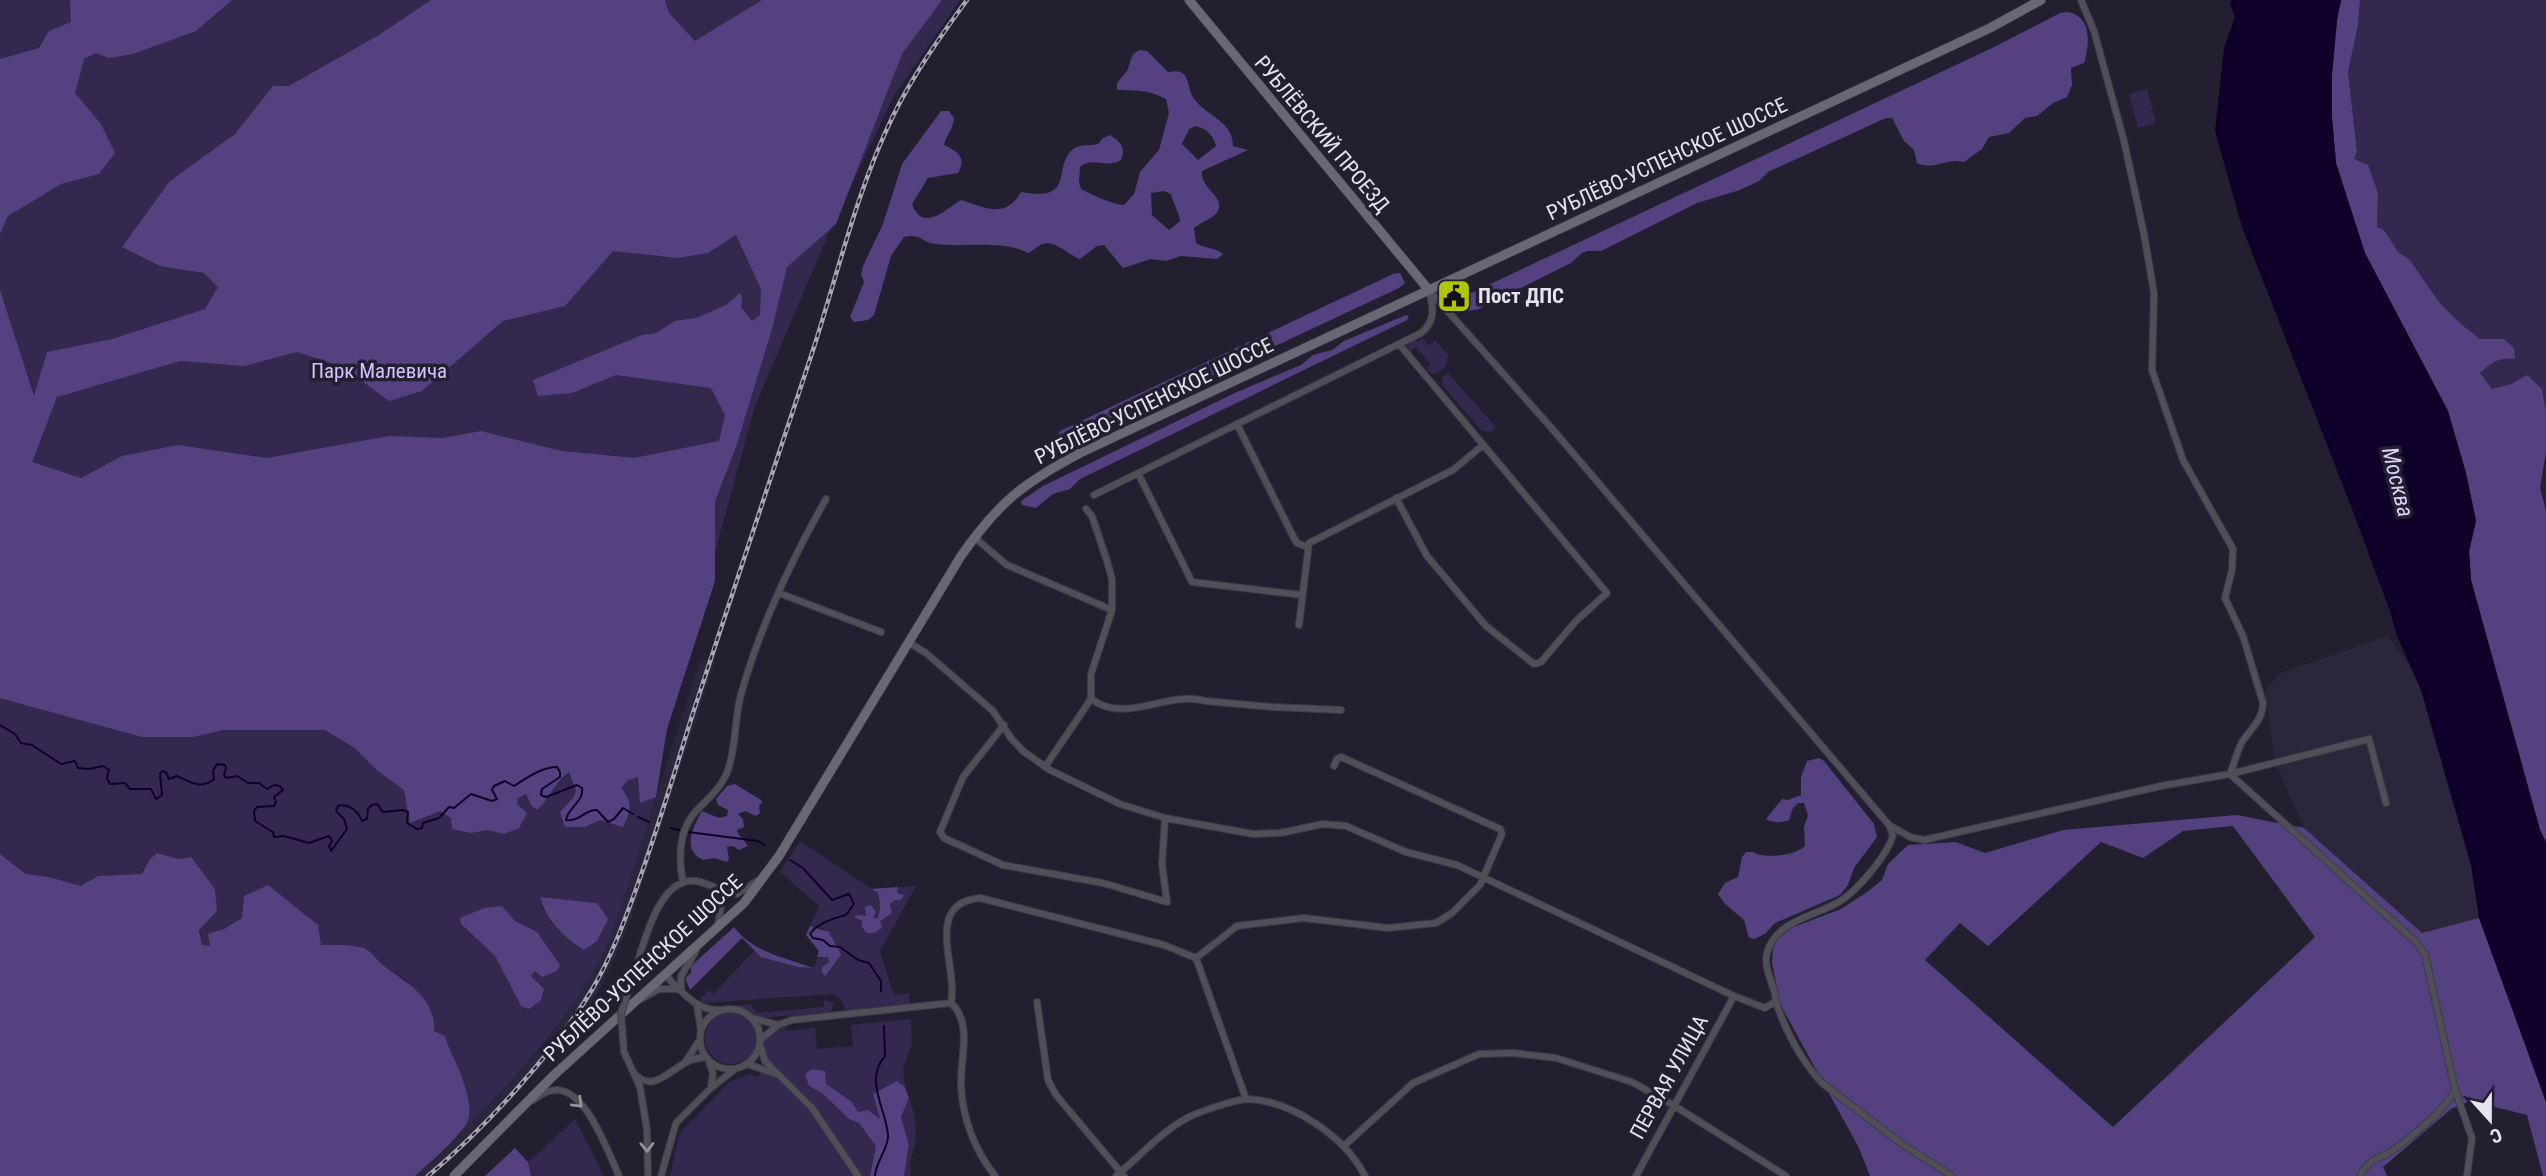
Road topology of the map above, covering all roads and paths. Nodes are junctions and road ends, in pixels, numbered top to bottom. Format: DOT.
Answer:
graph roads {
  1 [pos="1189,0"];
  2 [pos="2041,0"];
  3 [pos="2081,0"];
  4 [pos="1428,289"];
  5 [pos="1399,344"];
  6 [pos="1237,424"];
  7 [pos="1483,445"];
  8 [pos="1138,473"];
  9 [pos="1094,495"];
  10 [pos="1395,498"];
  11 [pos="827,499"];
  12 [pos="1086,509"];
  13 [pos="974,537"];
  14 [pos="1307,547"];
  15 [pos="779,593"];
  16 [pos="1302,595"];
  17 [pos="1112,610"];
  18 [pos="1299,625"];
  19 [pos="881,632"];
  20 [pos="908,642"];
  21 [pos="1091,699"];
  22 [pos="1341,710"];
  23 [pos="1004,725"];
  24 [pos="1334,766"];
  25 [pos="1045,767"];
  26 [pos="2230,774"];
  27 [pos="2386,803"];
  28 [pos="1165,818"];
  29 [pos="1889,825"];
  30 [pos="772,868"];
  31 [pos="1485,877"];
  32 [pos="683,883"];
  33 [pos="713,887"];
  34 [pos="717,929"];
  35 [pos="702,942"];
  36 [pos="1196,958"];
  37 [pos="665,975"];
  38 [pos="681,990"];
  39 [pos="1734,996"];
  40 [pos="1776,1001"];
  41 [pos="1037,1002"];
  42 [pos="951,1003"];
  43 [pos="697,1005"];
  44 [pos="627,1009"];
  45 [pos="725,1010"];
  46 [pos="752,1018"];
  47 [pos="778,1025"];
  48 [pos="701,1036"];
  49 [pos="760,1043"];
  50 [pos="707,1058"];
  51 [pos="684,1063"];
  52 [pos="747,1064"];
  53 [pos="736,1069"];
  54 [pos="632,1071"];
  55 [pos="780,1075"];
  56 [pos="711,1088"];
  57 [pos="2455,1090"];
  58 [pos="1246,1099"];
  59 [pos="1674,1105"];
  60 [pos="519,1108"];
  61 [pos="1345,1145"];
  62 [pos="1120,1175"];
  63 [pos="454,1176"];
  64 [pos="619,1176"];
  65 [pos="648,1176"];
  66 [pos="661,1176"];
  67 [pos="858,1176"];
  68 [pos="995,1176"];
  69 [pos="1365,1176"];
  70 [pos="1636,1176"];
  71 [pos="1786,1176"];
  72 [pos="1952,1176"];
  73 [pos="2360,1176"];
  74 [pos="2466,1176"];
  1 -- 4 [label="main road, РУБЛЁВСКИЙ ПРОЕЗД"];
  2 -- 4 [label="main road, РУБЛЁВО-УСПЕНСКОЕ ШОССЕ"];
  3 -- 26 [label="street"];
  4 -- 5 [label="street"];
  4 -- 13 [label="main road, РУБЛЁВО-УСПЕНСКОЕ ШОССЕ"];
  4 -- 29 [label="street"];
  5 -- 6 [label="street"];
  5 -- 7 [label="street"];
  6 -- 8 [label="street"];
  6 -- 14 [label="street"];
  7 -- 10 [label="street"];
  7 -- 10 [label="street"];
  8 -- 9 [label="street"];
  8 -- 16 [label="street"];
  10 -- 14 [label="street"];
  11 -- 15 [label="street"];
  12 -- 17 [label="street"];
  13 -- 17 [label="street"];
  13 -- 20 [label="main road, РУБЛЁВО-УСПЕНСКОЕ ШОССЕ"];
  14 -- 16 [label="street"];
  15 -- 19 [label="street"];
  15 -- 32 [label="street"];
  16 -- 18 [label="street"];
  17 -- 21 [label="street"];
  20 -- 23 [label="street"];
  20 -- 30 [label="main road, РУБЛЁВО-УСПЕНСКОЕ ШОССЕ"];
  21 -- 22 [label="street"];
  21 -- 25 [label="street"];
  23 -- 25 [label="street"];
  23 -- 28 [label="street"];
  24 -- 31 [label="street"];
  25 -- 28 [label="street"];
  26 -- 27 [label="street"];
  26 -- 29 [label="street"];
  26 -- 57 [label="street"];
  28 -- 31 [label="street"];
  29 -- 40 [label="street"];
  30 -- 33 [label="street"];
  30 -- 34 [label="main road, РУБЛЁВО-УСПЕНСКОЕ ШОССЕ"];
  31 -- 36 [label="street"];
  31 -- 39 [label="street"];
  32 -- 33 [label="street"];
  32 -- 54 [label="street, bridge"];
  33 -- 34 [label="street"];
  34 -- 35 [label="main road, РУБЛЁВО-УСПЕНСКОЕ ШОССЕ"];
  35 -- 37 [label="main road, РУБЛЁВО-УСПЕНСКОЕ ШОССЕ"];
  35 -- 38 [label="street"];
  36 -- 42 [label="street"];
  36 -- 58 [label="street"];
  37 -- 38 [label="street"];
  37 -- 44 [label="main road, РУБЛЁВО-УСПЕНСКОЕ ШОССЕ"];
  38 -- 43 [label="street"];
  38 -- 44 [label="street"];
  39 -- 40 [label="street"];
  39 -- 59 [label="street, ПЕРВАЯ УЛИЦА"];
  40 -- 72 [label="street"];
  41 -- 62 [label="street"];
  42 -- 47 [label="street"];
  42 -- 68 [label="street"];
  43 -- 45 [label="street"];
  43 -- 48 [label="street"];
  44 -- 60 [label="main road, РУБЛЁВО-УСПЕНСКОЕ ШОССЕ"];
  45 -- 46 [label="street"];
  45 -- 48 [label="street"];
  46 -- 47 [label="street"];
  46 -- 49 [label="street"];
  47 -- 49 [label="street"];
  48 -- 50 [label="street"];
  48 -- 51 [label="street"];
  49 -- 52 [label="street"];
  49 -- 55 [label="street"];
  50 -- 51 [label="street"];
  50 -- 53 [label="street"];
  50 -- 56 [label="street"];
  51 -- 54 [label="street"];
  52 -- 53 [label="street"];
  52 -- 55 [label="street"];
  53 -- 56 [label="street"];
  54 -- 65 [label="street, one-way"];
  55 -- 67 [label="street"];
  56 -- 66 [label="street"];
  57 -- 73 [label="street"];
  57 -- 74 [label="street"];
  58 -- 61 [label="street"];
  58 -- 62 [label="street"];
  59 -- 61 [label="street"];
  59 -- 70 [label="street, ПЕРВАЯ УЛИЦА"];
  59 -- 71 [label="street"];
  60 -- 63 [label="main road, РУБЛЁВО-УСПЕНСКОЕ ШОССЕ"];
  60 -- 64 [label="street, one-way"];
  61 -- 69 [label="street"];
}
